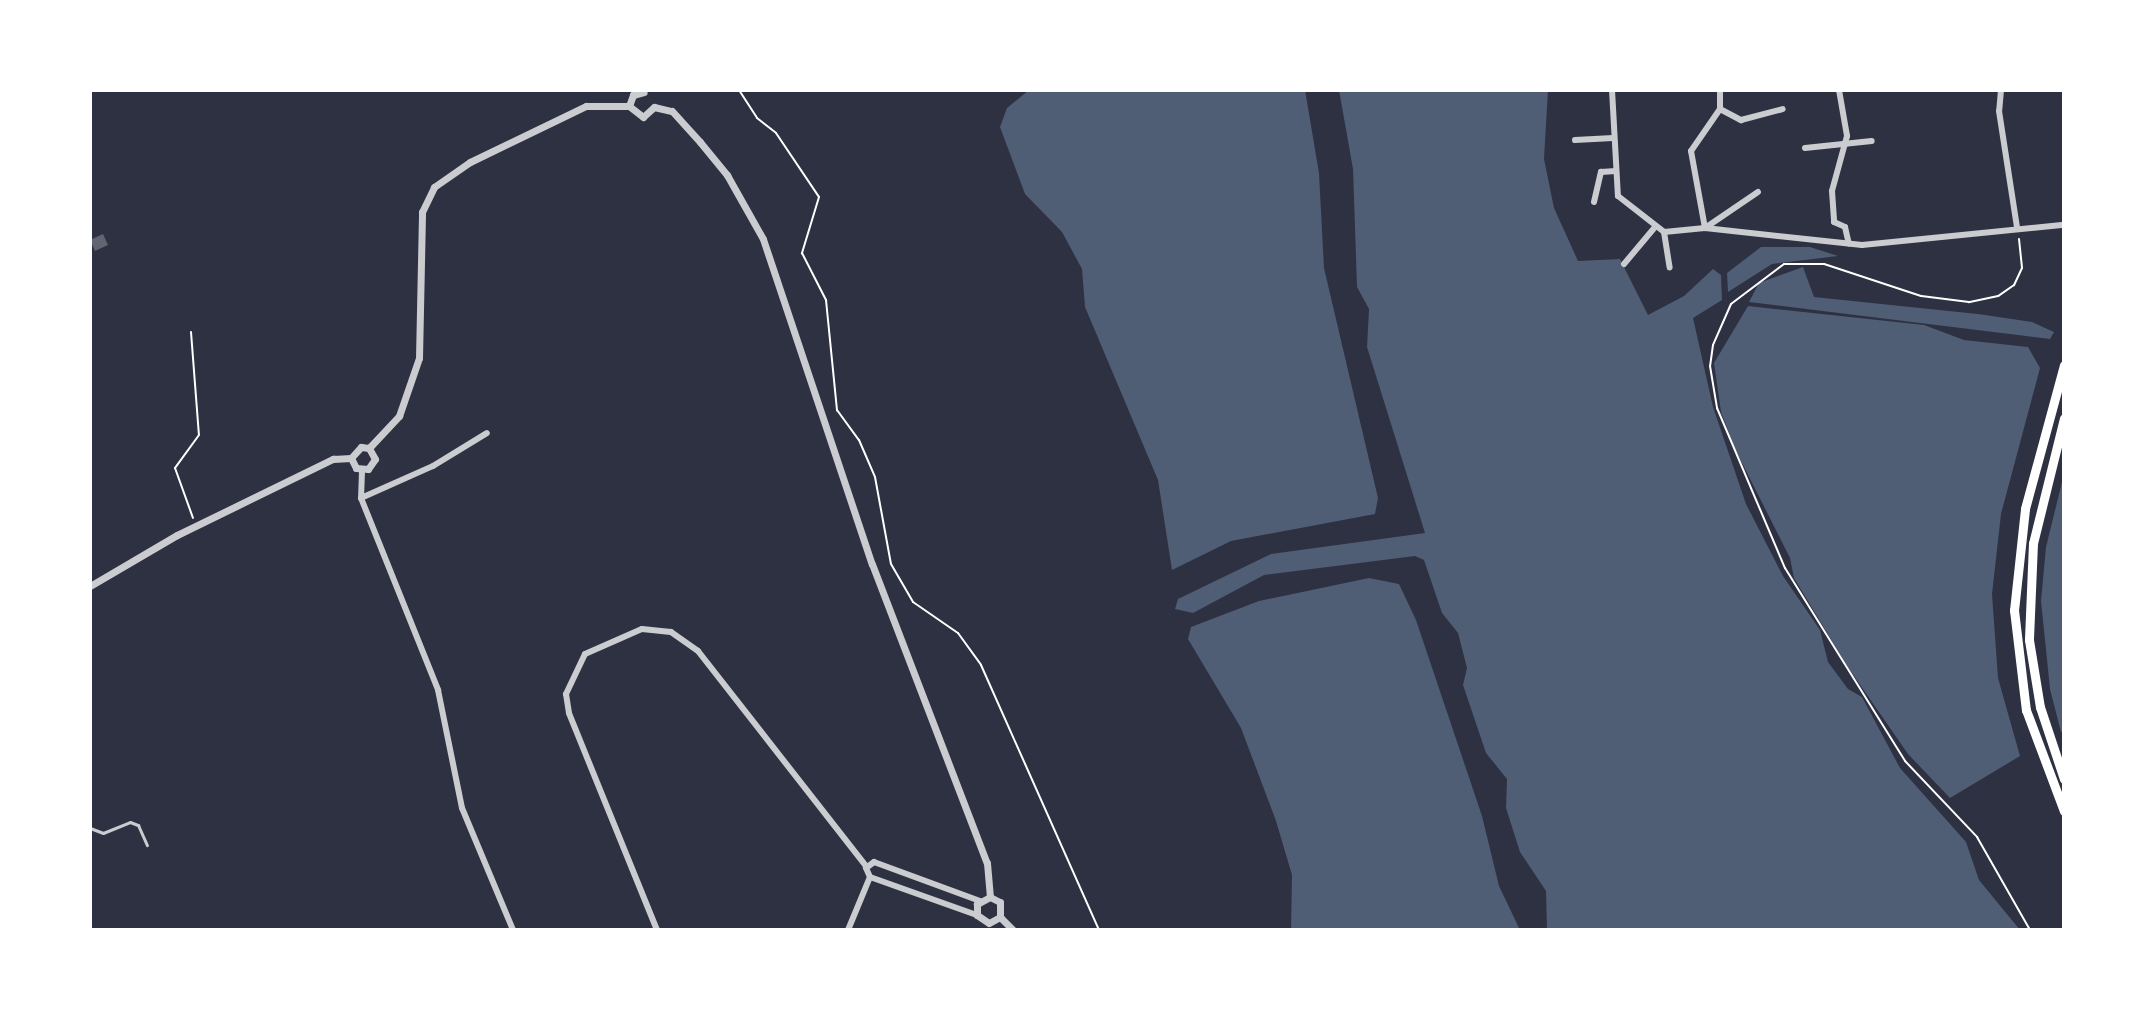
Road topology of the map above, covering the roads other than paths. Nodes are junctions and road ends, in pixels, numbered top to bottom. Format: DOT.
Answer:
graph roads {
  1 [pos="1612,90"];
  2 [pos="1720,90"];
  3 [pos="1839,90"];
  4 [pos="2001,90"];
  5 [pos="644,91"];
  6 [pos="629,106"];
  7 [pos="654,107"];
  8 [pos="1720,109"];
  9 [pos="1783,109"];
  10 [pos="1613,138"];
  11 [pos="1575,140"];
  12 [pos="1872,141"];
  13 [pos="1846,147"];
  14 [pos="1805,148"];
  15 [pos="1616,171"];
  16 [pos="1758,192"];
  17 [pos="1594,202"];
  18 [pos="2064,225"];
  19 [pos="1655,227"];
  20 [pos="2017,227"];
  21 [pos="1705,228"];
  22 [pos="1664,232"];
  23 [pos="1849,244"];
  24 [pos="1624,264"];
  25 [pos="1670,268"];
  26 [pos="2064,365"];
  27 [pos="2064,418"];
  28 [pos="487,433"];
  29 [pos="369,448"];
  30 [pos="351,458"];
  31 [pos="362,471"];
  32 [pos="361,498"];
  33 [pos="90,586"];
  34 [pos="2064,779"];
  35 [pos="2064,811"];
  36 [pos="90,828"];
  37 [pos="147,845"];
  38 [pos="866,866"];
  39 [pos="870,877"];
  40 [pos="990,897"];
  41 [pos="980,901"];
  42 [pos="977,915"];
  43 [pos="1000,917"];
  44 [pos="984,926"];
  45 [pos="513,930"];
  46 [pos="657,930"];
  47 [pos="848,930"];
  48 [pos="1013,930"];
  1 -- 10 [label="street"];
  2 -- 8 [label="street"];
  3 -- 13 [label="street"];
  4 -- 20 [label="street"];
  5 -- 6 [label="street"];
  5 -- 7 [label="street"];
  6 -- 7 [label="street"];
  6 -- 29 [label="street"];
  7 -- 40 [label="street"];
  8 -- 9 [label="street"];
  8 -- 21 [label="street"];
  10 -- 11 [label="street"];
  10 -- 15 [label="street"];
  12 -- 13 [label="street"];
  13 -- 14 [label="street"];
  13 -- 23 [label="street"];
  15 -- 17 [label="street"];
  15 -- 19 [label="street"];
  16 -- 21 [label="street"];
  18 -- 20 [label="street"];
  19 -- 22 [label="street"];
  19 -- 24 [label="street"];
  20 -- 23 [label="street"];
  21 -- 22 [label="street"];
  21 -- 23 [label="street"];
  22 -- 25 [label="street"];
  26 -- 35 [label="main road"];
  27 -- 34 [label="main road"];
  28 -- 32 [label="street"];
  29 -- 30 [label="street"];
  29 -- 31 [label="street"];
  30 -- 31 [label="street"];
  30 -- 33 [label="street"];
  31 -- 32 [label="street"];
  32 -- 45 [label="street"];
  36 -- 37 [label="lane"];
  38 -- 39 [label="street"];
  38 -- 41 [label="street"];
  38 -- 46 [label="street"];
  39 -- 42 [label="street"];
  39 -- 47 [label="street"];
  40 -- 41 [label="street"];
  40 -- 43 [label="street"];
  41 -- 42 [label="street"];
  42 -- 44 [label="street"];
  43 -- 44 [label="street"];
  43 -- 48 [label="street"];
}
